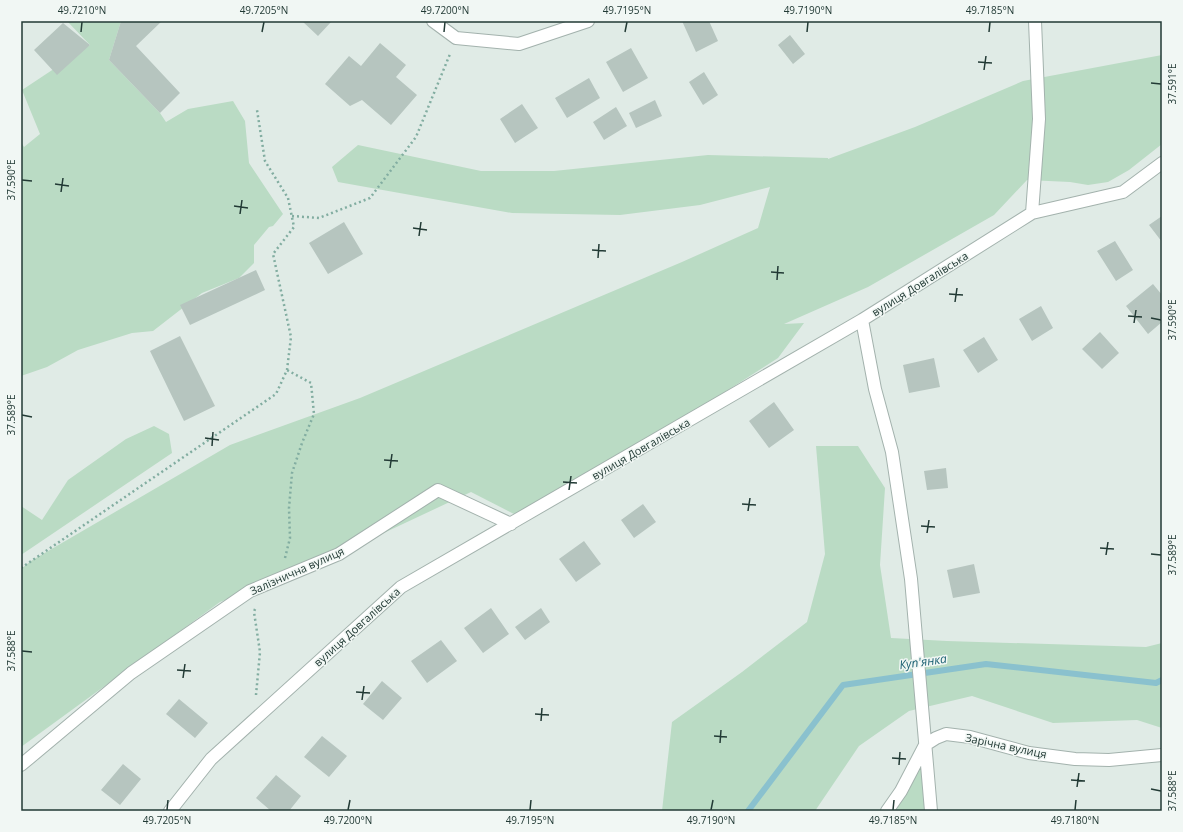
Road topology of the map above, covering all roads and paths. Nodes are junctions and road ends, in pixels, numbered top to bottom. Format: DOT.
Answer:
graph roads {
  1 [pos="433,21"];
  2 [pos="588,21"];
  3 [pos="1035,21"];
  4 [pos="456,38"];
  5 [pos="257,110"];
  6 [pos="1162,163"];
  7 [pos="1032,213"];
  8 [pos="292,216"];
  9 [pos="862,320"];
  10 [pos="287,370"];
  11 [pos="511,524"];
  12 [pos="21,568"];
  13 [pos="266,584"];
  14 [pos="254,720"];
  15 [pos="925,745"];
  16 [pos="1162,755"];
  17 [pos="21,765"];
  18 [pos="170,811"];
  19 [pos="887,811"];
  20 [pos="931,811"];
  1 -- 4 [label="street"];
  2 -- 4 [label="street"];
  3 -- 7 [label="street"];
  4 -- 8 [label="path"];
  5 -- 8 [label="path"];
  6 -- 7 [label="street, вулиця Довгалівська"];
  7 -- 9 [label="street, вулиця Довгалівська"];
  8 -- 10 [label="path"];
  9 -- 11 [label="street, вулиця Довгалівська"];
  9 -- 15 [label="street"];
  10 -- 12 [label="path"];
  10 -- 13 [label="path"];
  11 -- 13 [label="street, Залізнична вулиця"];
  11 -- 14 [label="street, вулиця Довгалівська"];
  13 -- 14 [label="path"];
  13 -- 17 [label="street, Залізнична вулиця"];
  14 -- 18 [label="street, вулиця Довгалівська"];
  15 -- 16 [label="street, Зарічна вулиця"];
  15 -- 19 [label="street"];
  15 -- 20 [label="street"];
}
